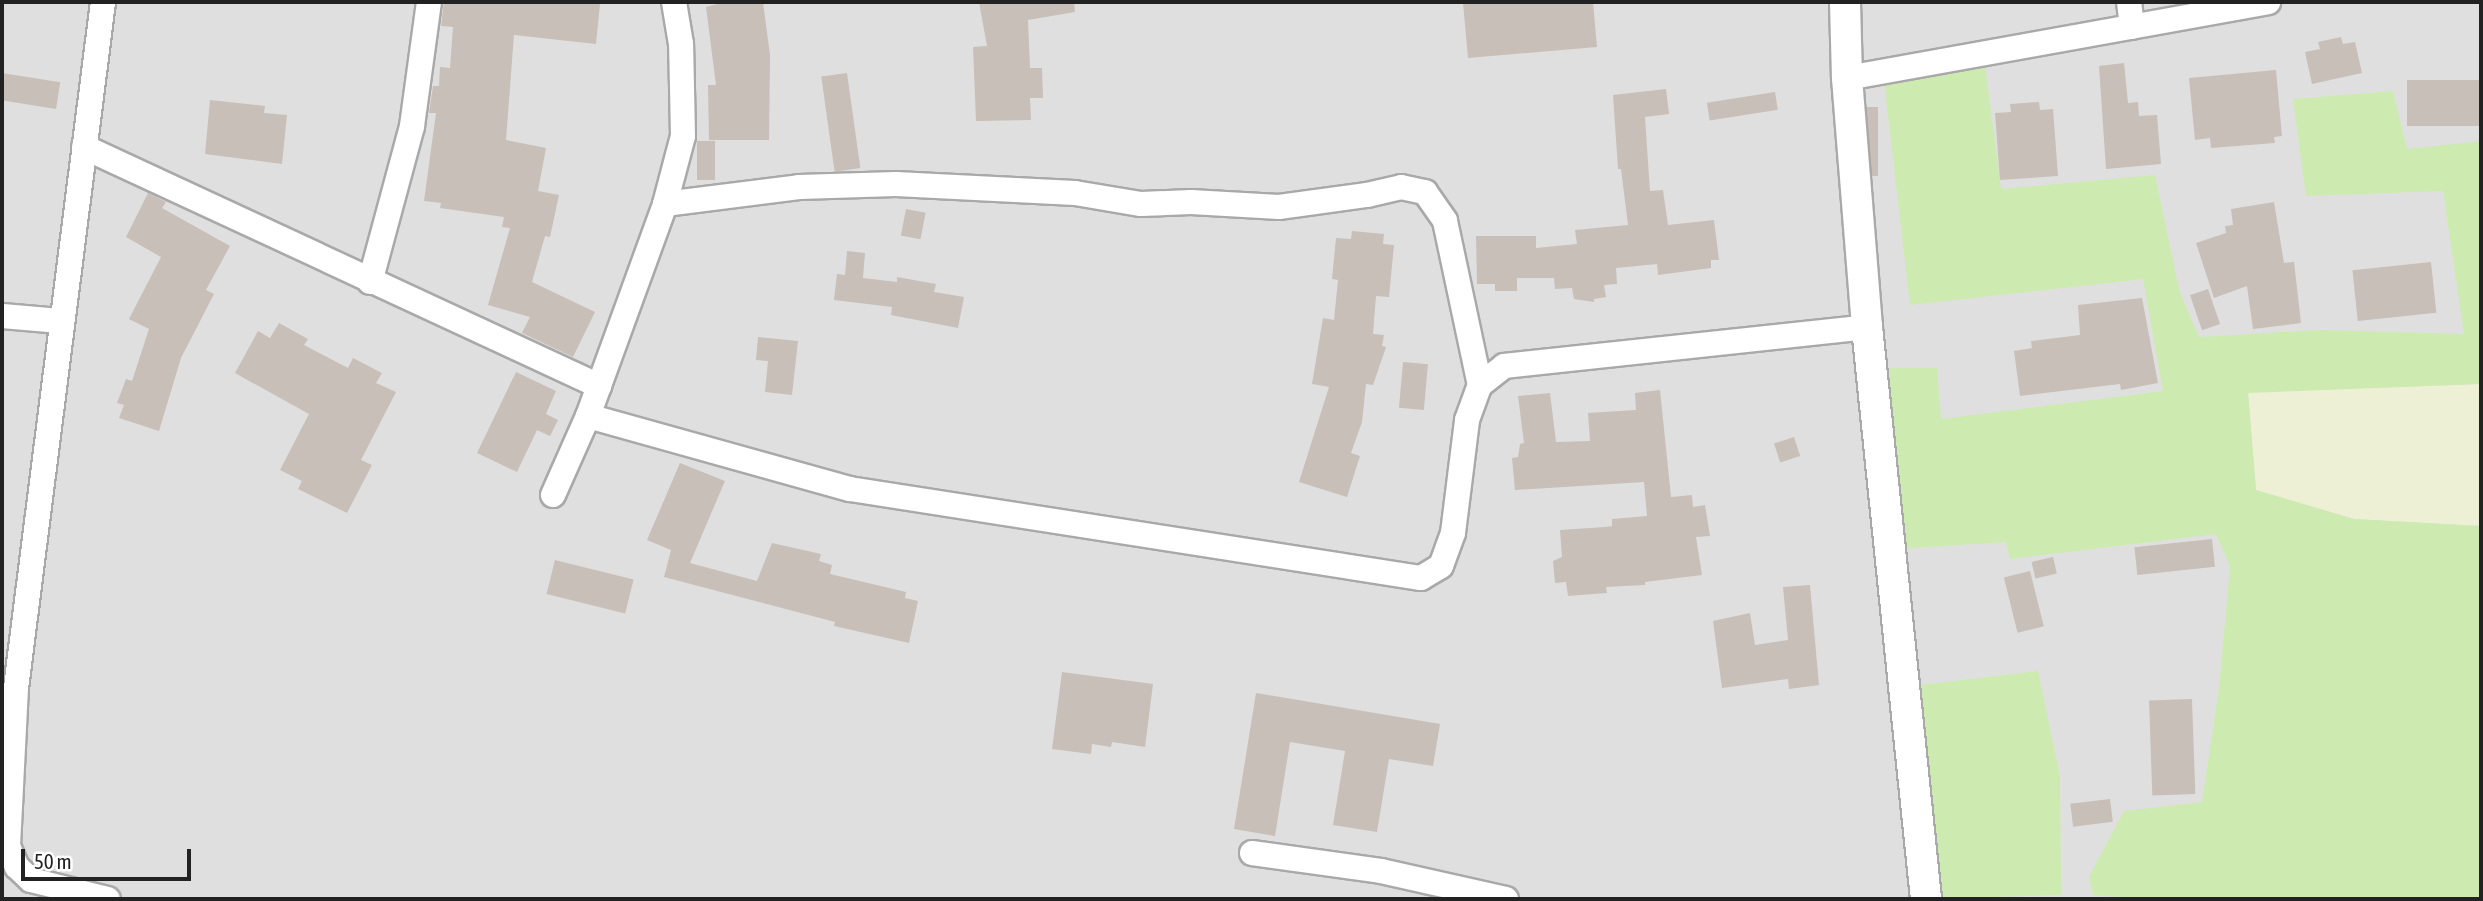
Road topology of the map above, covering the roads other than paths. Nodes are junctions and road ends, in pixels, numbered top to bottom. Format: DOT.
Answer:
graph roads {
  1 [pos="103,2"];
  2 [pos="429,2"];
  3 [pos="674,2"];
  4 [pos="1845,2"];
  5 [pos="2129,2"];
  6 [pos="2268,2"];
  7 [pos="2132,27"];
  8 [pos="1847,78"];
  9 [pos="84,147"];
  10 [pos="665,204"];
  11 [pos="370,282"];
  12 [pos="2,316"];
  13 [pos="60,321"];
  14 [pos="1867,327"];
  15 [pos="1480,385"];
  16 [pos="599,386"];
  17 [pos="588,416"];
  18 [pos="553,495"];
  19 [pos="9,687"];
  20 [pos="1252,853"];
  21 [pos="44,892"];
  22 [pos="108,899"];
  23 [pos="1506,899"];
  24 [pos="1926,899"];
  1 -- 9 [label="street"];
  2 -- 11 [label="street"];
  3 -- 10 [label="street"];
  4 -- 8 [label="street"];
  5 -- 7 [label="street"];
  6 -- 7 [label="street"];
  7 -- 8 [label="street"];
  8 -- 14 [label="street"];
  9 -- 11 [label="street"];
  9 -- 13 [label="street"];
  10 -- 15 [label="street"];
  10 -- 16 [label="street"];
  11 -- 16 [label="street"];
  12 -- 13 [label="street"];
  13 -- 19 [label="street"];
  14 -- 15 [label="street"];
  14 -- 24 [label="street"];
  15 -- 17 [label="street"];
  16 -- 17 [label="street"];
  17 -- 18 [label="street"];
  19 -- 21 [label="street"];
  20 -- 23 [label="street"];
  21 -- 22 [label="street"];
}
